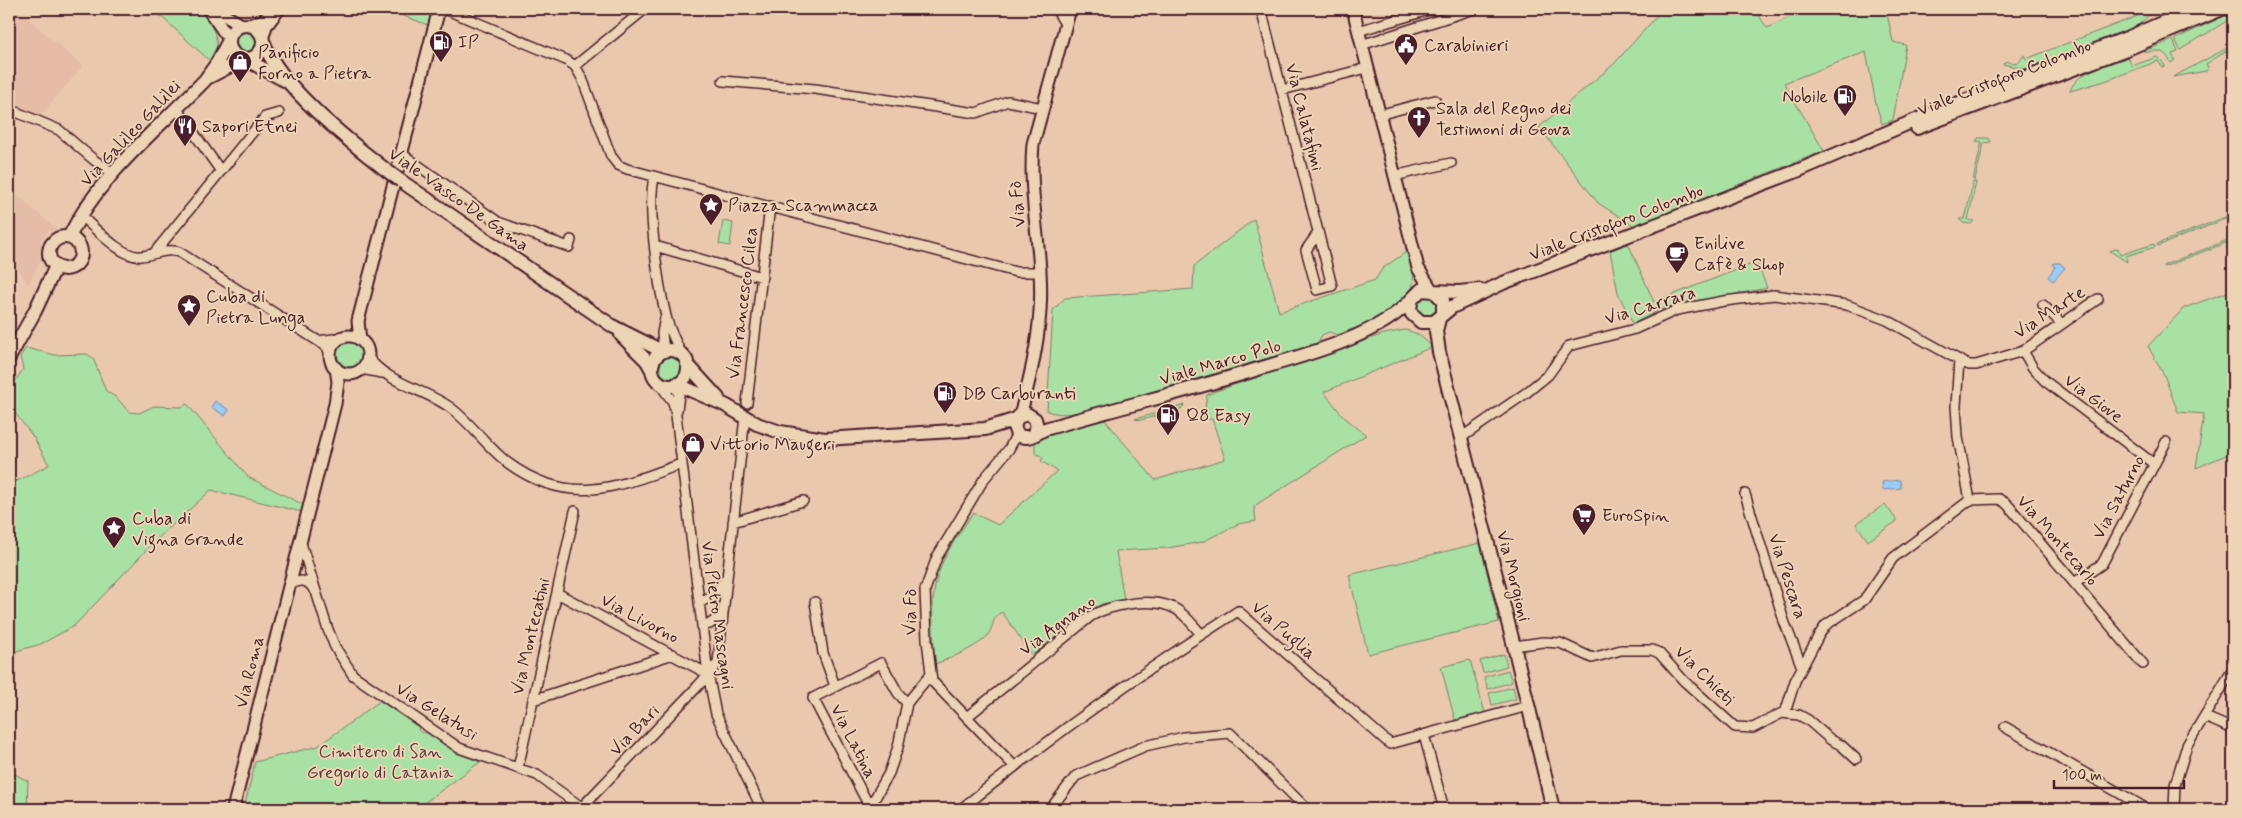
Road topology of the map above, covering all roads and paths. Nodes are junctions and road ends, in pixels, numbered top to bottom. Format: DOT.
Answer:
graph roads {
  1 [pos="208,9"];
  2 [pos="213,9"];
  3 [pos="278,9"];
  4 [pos="439,9"];
  5 [pos="445,9"];
  6 [pos="645,9"];
  7 [pos="1056,9"];
  8 [pos="1070,9"];
  9 [pos="1260,9"];
  10 [pos="1353,9"];
  11 [pos="1432,9"];
  12 [pos="1474,9"];
  13 [pos="2194,9"];
  14 [pos="2222,9"];
  15 [pos="1065,24"];
  16 [pos="246,25"];
  17 [pos="1372,27"];
  18 [pos="1358,31"];
  19 [pos="229,39"];
  20 [pos="263,39"];
  21 [pos="1375,40"];
  22 [pos="1362,45"];
  23 [pos="244,59"];
  24 [pos="575,66"];
  25 [pos="1366,68"];
  26 [pos="205,80"];
  27 [pos="723,81"];
  28 [pos="293,87"];
  29 [pos="1282,90"];
  30 [pos="1436,100"];
  31 [pos="1042,108"];
  32 [pos="9,109"];
  33 [pos="177,109"];
  34 [pos="279,113"];
  35 [pos="1378,115"];
  36 [pos="402,154"];
  37 [pos="1451,163"];
  38 [pos="220,170"];
  39 [pos="1797,171"];
  40 [pos="113,173"];
  41 [pos="1394,176"];
  42 [pos="654,178"];
  43 [pos="770,206"];
  44 [pos="81,216"];
  45 [pos="1318,233"];
  46 [pos="69,238"];
  47 [pos="571,240"];
  48 [pos="655,246"];
  49 [pos="154,253"];
  50 [pos="56,266"];
  51 [pos="1418,268"];
  52 [pos="1040,272"];
  53 [pos="762,277"];
  54 [pos="1503,284"];
  55 [pos="1432,290"];
  56 [pos="1414,296"];
  57 [pos="2098,299"];
  58 [pos="2043,305"];
  59 [pos="665,315"];
  60 [pos="1441,316"];
  61 [pos="358,321"];
  62 [pos="1419,321"];
  63 [pos="2062,324"];
  64 [pos="614,328"];
  65 [pos="1370,330"];
  66 [pos="662,334"];
  67 [pos="343,337"];
  68 [pos="360,340"];
  69 [pos="318,341"];
  70 [pos="644,341"];
  71 [pos="663,351"];
  72 [pos="2023,351"];
  73 [pos="1439,352"];
  74 [pos="330,354"];
  75 [pos="368,356"];
  76 [pos="9,358"];
  77 [pos="685,359"];
  78 [pos="1959,360"];
  79 [pos="336,368"];
  80 [pos="356,371"];
  81 [pos="386,374"];
  82 [pos="654,374"];
  83 [pos="675,384"];
  84 [pos="747,403"];
  85 [pos="335,404"];
  86 [pos="725,405"];
  87 [pos="676,415"];
  88 [pos="745,417"];
  89 [pos="1025,417"];
  90 [pos="1078,419"];
  91 [pos="985,429"];
  92 [pos="1025,435"];
  93 [pos="1462,438"];
  94 [pos="2166,442"];
  95 [pos="681,464"];
  96 [pos="2154,464"];
  97 [pos="1745,494"];
  98 [pos="1970,500"];
  99 [pos="803,501"];
  100 [pos="575,511"];
  101 [pos="732,522"];
  102 [pos="300,543"];
  103 [pos="725,579"];
  104 [pos="2074,583"];
  105 [pos="289,585"];
  106 [pos="556,593"];
  107 [pos="317,594"];
  108 [pos="815,602"];
  109 [pos="699,603"];
  110 [pos="723,614"];
  111 [pos="702,625"];
  112 [pos="1201,634"];
  113 [pos="1514,646"];
  114 [pos="673,654"];
  115 [pos="2143,664"];
  116 [pos="1802,667"];
  117 [pos="2233,669"];
  118 [pos="708,674"];
  119 [pos="930,675"];
  120 [pos="835,686"];
  121 [pos="533,700"];
  122 [pos="907,704"];
  123 [pos="1528,706"];
  124 [pos="1785,713"];
  125 [pos="968,716"];
  126 [pos="2205,717"];
  127 [pos="2005,727"];
  128 [pos="2233,729"];
  129 [pos="1424,734"];
  130 [pos="1856,759"];
  131 [pos="1014,766"];
  132 [pos="518,768"];
  133 [pos="865,807"];
  134 [pos="583,808"];
  135 [pos="233,809"];
  136 [pos="762,809"];
  137 [pos="961,809"];
  138 [pos="1053,809"];
  139 [pos="1307,809"];
  140 [pos="1444,809"];
  141 [pos="1553,809"];
  142 [pos="2147,809"];
  143 [pos="2174,809"];
  1 -- 19 [label="street"];
  2 -- 16 [label="street"];
  3 -- 16 [label="street"];
  3 -- 20 [label="street"];
  4 -- 36 [label="street"];
  5 -- 24 [label="street"];
  6 -- 24 [label="street"];
  7 -- 15 [label="street"];
  8 -- 15 [label="street, Via Fò"];
  9 -- 29 [label="street, Via Calatafimi"];
  10 -- 18 [label="street"];
  11 -- 17 [label="street"];
  12 -- 21 [label="street"];
  13 -- 39 [label="main road, Viale Cristoforo Colombo"];
  14 -- 39 [label="main road, Viale Cristoforo Colombo"];
  15 -- 31 [label="street, Via Fò"];
  16 -- 19 [label="main road"];
  16 -- 20 [label="main road"];
  17 -- 18 [label="street"];
  17 -- 21 [label="street"];
  18 -- 22 [label="street"];
  19 -- 23 [label="main road"];
  19 -- 26 [label="main road"];
  20 -- 23 [label="main road"];
  20 -- 28 [label="main road"];
  21 -- 22 [label="street"];
  22 -- 25 [label="street"];
  23 -- 26 [label="main road"];
  23 -- 28 [label="main road"];
  24 -- 42 [label="street"];
  25 -- 29 [label="street"];
  25 -- 35 [label="street"];
  26 -- 33 [label="main road, Via Galileo Galilei"];
  27 -- 31 [label="street"];
  28 -- 64 [label="main road, Viale Vasco De Gama, bridge"];
  29 -- 45 [label="street, Via Calatafimi"];
  30 -- 35 [label="street"];
  31 -- 52 [label="street, Via Fò"];
  32 -- 40 [label="street"];
  33 -- 38 [label="street"];
  33 -- 40 [label="main road, Via Galileo Galilei"];
  34 -- 38 [label="street"];
  35 -- 41 [label="street"];
  36 -- 47 [label="street"];
  36 -- 61 [label="street"];
  37 -- 41 [label="street"];
  38 -- 49 [label="street"];
  39 -- 54 [label="main road, Viale Cristoforo Colombo"];
  40 -- 44 [label="main road, Via Galileo Galilei"];
  41 -- 51 [label="street"];
  42 -- 43 [label="street"];
  42 -- 48 [label="street"];
  43 -- 52 [label="street"];
  43 -- 53 [label="street, Via Francesco Cilea"];
  44 -- 46 [label="main road, Via Galileo Galilei"];
  44 -- 49 [label="street"];
  45 -- 45 [label="street, Via Calatafimi"];
  46 -- 50 [label="main road"];
  46 -- 50 [label="main road"];
  48 -- 53 [label="street"];
  48 -- 59 [label="street"];
  49 -- 69 [label="street"];
  50 -- 76 [label="main road"];
  51 -- 55 [label="street"];
  51 -- 56 [label="street"];
  52 -- 89 [label="street, Via Fò"];
  53 -- 84 [label="street, Via Francesco Cilea"];
  54 -- 55 [label="main road"];
  54 -- 60 [label="main road"];
  55 -- 56 [label="main road"];
  55 -- 60 [label="main road"];
  56 -- 62 [label="main road"];
  56 -- 65 [label="main road"];
  57 -- 63 [label="street, Via Marte"];
  58 -- 63 [label="street"];
  59 -- 66 [label="street"];
  59 -- 77 [label="street"];
  60 -- 62 [label="main road"];
  60 -- 73 [label="main road"];
  61 -- 67 [label="street"];
  61 -- 68 [label="street"];
  62 -- 65 [label="main road"];
  62 -- 73 [label="main road"];
  63 -- 72 [label="street, Via Marte"];
  64 -- 70 [label="main road"];
  64 -- 82 [label="main road"];
  65 -- 90 [label="main road, Viale Marco Polo"];
  66 -- 70 [label="street"];
  66 -- 71 [label="street"];
  67 -- 68 [label="street"];
  67 -- 69 [label="street"];
  67 -- 74 [label="street"];
  68 -- 75 [label="street"];
  69 -- 74 [label="street"];
  70 -- 71 [label="main road"];
  71 -- 77 [label="main road"];
  71 -- 82 [label="main road"];
  72 -- 78 [label="street, Via Marte"];
  72 -- 96 [label="street, Via Giove"];
  73 -- 93 [label="main road, Via Morgioni"];
  74 -- 79 [label="street"];
  75 -- 80 [label="street"];
  75 -- 81 [label="street"];
  77 -- 83 [label="main road"];
  77 -- 86 [label="main road"];
  78 -- 93 [label="street, Via Carrara"];
  78 -- 98 [label="street"];
  79 -- 80 [label="street"];
  79 -- 85 [label="street"];
  80 -- 81 [label="street"];
  80 -- 85 [label="street"];
  81 -- 95 [label="street"];
  82 -- 83 [label="main road"];
  82 -- 87 [label="street"];
  83 -- 86 [label="main road"];
  83 -- 87 [label="street"];
  85 -- 102 [label="street, Via Roma"];
  86 -- 88 [label="main road"];
  87 -- 95 [label="street, Via Pietro Mascagni"];
  88 -- 91 [label="main road"];
  88 -- 101 [label="street"];
  89 -- 90 [label="main road"];
  89 -- 91 [label="main road"];
  89 -- 92 [label="main road"];
  89 -- 92 [label="main road"];
  90 -- 92 [label="main road, Viale Marco Polo"];
  91 -- 92 [label="main road"];
  92 -- 119 [label="street, Via Fò"];
  93 -- 113 [label="main road, Via Morgioni"];
  94 -- 96 [label="street, Via Saturno"];
  95 -- 109 [label="street, Via Pietro Mascagni"];
  96 -- 104 [label="street, Via Saturno"];
  97 -- 116 [label="street, Via Pescara"];
  98 -- 104 [label="street, Via Montecarlo"];
  98 -- 116 [label="street"];
  99 -- 101 [label="street"];
  100 -- 106 [label="street, Via Montecatini"];
  101 -- 103 [label="street"];
  102 -- 105 [label="street, Via Roma"];
  102 -- 107 [label="street, Via Gelatusi"];
  103 -- 109 [label="street"];
  103 -- 110 [label="street, Via Bari"];
  104 -- 115 [label="street, Via Montecarlo"];
  105 -- 107 [label="street"];
  105 -- 135 [label="street, Via Roma"];
  106 -- 114 [label="street, Via Livorno"];
  106 -- 121 [label="street, Via Montecatini"];
  107 -- 132 [label="street, Via Gelatusi"];
  108 -- 120 [label="street"];
  109 -- 111 [label="street, Via Pietro Mascagni"];
  110 -- 111 [label="street"];
  110 -- 118 [label="street, Via Bari"];
  111 -- 118 [label="street, Via Pietro Mascagni"];
  112 -- 125 [label="street, Via Agnano"];
  112 -- 129 [label="street, Via Puglia"];
  112 -- 131 [label="street, Via Puglia"];
  113 -- 123 [label="main road, Via Morgioni"];
  113 -- 124 [label="street, Via Chieti"];
  114 -- 118 [label="street, Via Livorno"];
  114 -- 121 [label="street"];
  116 -- 124 [label="street"];
  117 -- 126 [label="street"];
  118 -- 134 [label="street, Via Bari"];
  118 -- 136 [label="street, Via Pietro Mascagni"];
  119 -- 122 [label="street"];
  119 -- 125 [label="street"];
  120 -- 122 [label="street, Via Latina"];
  120 -- 133 [label="street, Via Latina"];
  121 -- 132 [label="street, Via Montecatini"];
  122 -- 133 [label="street"];
  123 -- 129 [label="street, Via Puglia"];
  123 -- 141 [label="main road, Via Morgioni"];
  124 -- 130 [label="street"];
  125 -- 131 [label="street"];
  126 -- 128 [label="street"];
  126 -- 143 [label="street"];
  127 -- 142 [label="street"];
  129 -- 140 [label="street"];
  131 -- 137 [label="street, Via Puglia"];
  132 -- 134 [label="street, Via Gelatusi"];
  138 -- 139 [label="street"];
}
